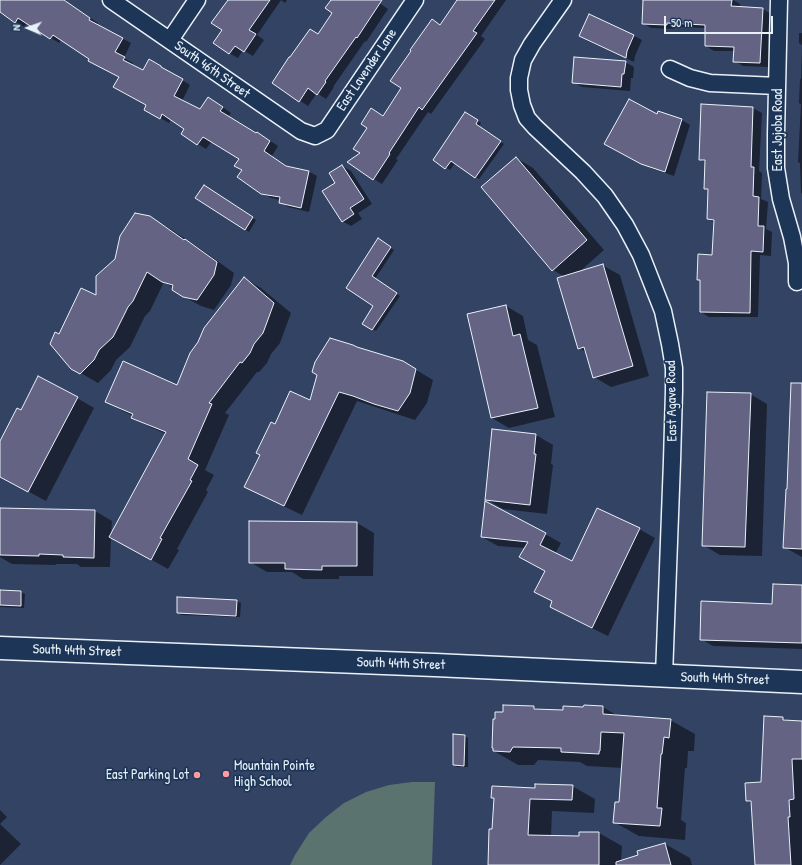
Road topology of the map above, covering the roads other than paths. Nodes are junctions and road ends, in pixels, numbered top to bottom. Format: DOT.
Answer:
graph roads {
  1 [pos="111,0"];
  2 [pos="197,0"];
  3 [pos="415,0"];
  4 [pos="563,0"];
  5 [pos="779,0"];
  6 [pos="170,40"];
  7 [pos="670,69"];
  8 [pos="777,86"];
  9 [pos="315,136"];
  10 [pos="797,282"];
  11 [pos="0,648"];
  12 [pos="664,676"];
  13 [pos="802,682"];
  1 -- 6 [label="street, South 46th Street"];
  2 -- 6 [label="street"];
  3 -- 9 [label="street, East Lavender Lane"];
  4 -- 12 [label="street, East Agave Road"];
  5 -- 8 [label="street, East Jojoba Road"];
  6 -- 9 [label="street, South 46th Street"];
  7 -- 8 [label="street"];
  8 -- 10 [label="street, East Jojoba Road"];
  11 -- 12 [label="street, South 44th Street"];
  12 -- 13 [label="street, South 44th Street"];
}
